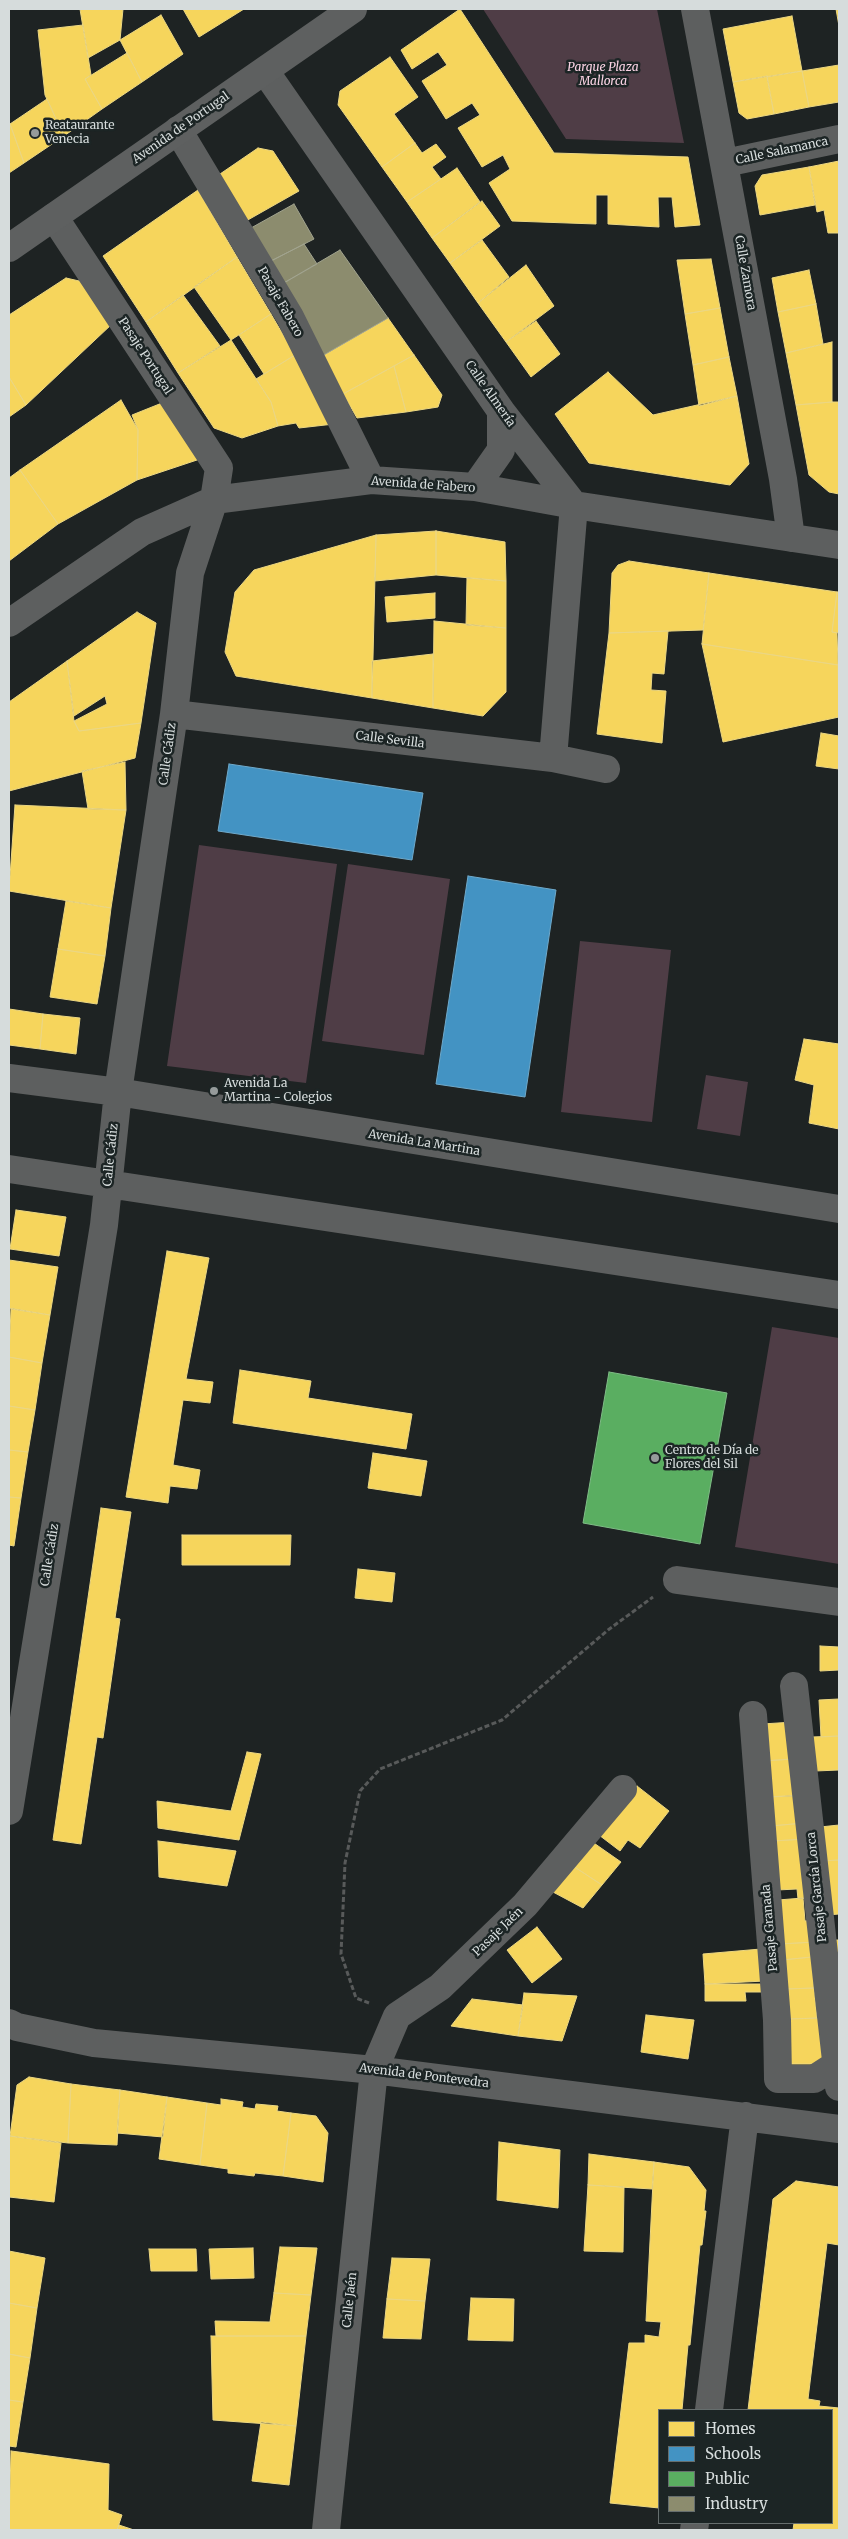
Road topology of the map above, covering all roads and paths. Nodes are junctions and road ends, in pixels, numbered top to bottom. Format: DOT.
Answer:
graph roads {
  1 [pos="354,9"];
  2 [pos="696,9"];
  3 [pos="266,71"];
  4 [pos="178,130"];
  5 [pos="839,139"];
  6 [pos="725,163"];
  7 [pos="54,216"];
  8 [pos="9,248"];
  9 [pos="501,412"];
  10 [pos="371,480"];
  11 [pos="475,488"];
  12 [pos="214,500"];
  13 [pos="574,505"];
  14 [pos="791,538"];
  15 [pos="839,544"];
  16 [pos="9,623"];
  17 [pos="174,714"];
  18 [pos="553,758"];
  19 [pos="606,769"];
  20 [pos="9,1078"];
  21 [pos="118,1092"];
  22 [pos="9,1169"];
  23 [pos="108,1183"];
  24 [pos="839,1209"];
  25 [pos="839,1295"];
  26 [pos="677,1580"];
  27 [pos="839,1602"];
  28 [pos="794,1686"];
  29 [pos="753,1715"];
  30 [pos="623,1789"];
  31 [pos="9,1811"];
  32 [pos="397,2016"];
  33 [pos="9,2023"];
  34 [pos="374,2070"];
  35 [pos="838,2075"];
  36 [pos="745,2116"];
  37 [pos="839,2129"];
  38 [pos="709,2409"];
  39 [pos="326,2530"];
  1 -- 3 [label="main road, Avenida de Portugal"];
  2 -- 6 [label="street, Calle Zamora"];
  3 -- 4 [label="main road, Avenida de Portugal"];
  3 -- 9 [label="street, Calle Almería"];
  4 -- 7 [label="main road, Avenida de Portugal"];
  4 -- 10 [label="street, Pasaje Fabero"];
  5 -- 6 [label="street, Calle Salamanca"];
  6 -- 14 [label="street, Calle Zamora"];
  7 -- 8 [label="main road, Avenida de Portugal"];
  7 -- 12 [label="street, Pasaje Portugal"];
  9 -- 11 [label="street"];
  9 -- 13 [label="street, Calle Almería"];
  10 -- 11 [label="street, Avenida de Fabero"];
  10 -- 12 [label="street, Avenida de Fabero"];
  11 -- 13 [label="street, Avenida de Fabero"];
  12 -- 16 [label="street, Avenida de Fabero"];
  12 -- 17 [label="street, Calle Cádiz"];
  13 -- 14 [label="street, Avenida de Fabero"];
  13 -- 18 [label="street"];
  14 -- 15 [label="street, Avenida de Fabero"];
  17 -- 18 [label="street, Calle Sevilla"];
  17 -- 21 [label="street, Calle Cádiz"];
  18 -- 19 [label="street, Calle Sevilla"];
  20 -- 21 [label="street, Avenida La Martina"];
  21 -- 23 [label="street, Calle Cádiz"];
  21 -- 24 [label="street, Avenida La Martina"];
  22 -- 23 [label="street"];
  23 -- 25 [label="street"];
  23 -- 31 [label="street, Calle Cádiz"];
  26 -- 27 [label="street"];
  26 -- 32 [label="path"];
  28 -- 35 [label="street, Pasaje García Lorca"];
  29 -- 35 [label="street, Pasaje Granada"];
  30 -- 32 [label="street, Pasaje Jaén"];
  32 -- 34 [label="street"];
  33 -- 34 [label="street, Avenida de Pontevedra"];
  34 -- 36 [label="street, Avenida de Pontevedra"];
  34 -- 39 [label="street, Calle Jaén"];
  36 -- 37 [label="street, Avenida de Pontevedra"];
  36 -- 38 [label="street"];
}
